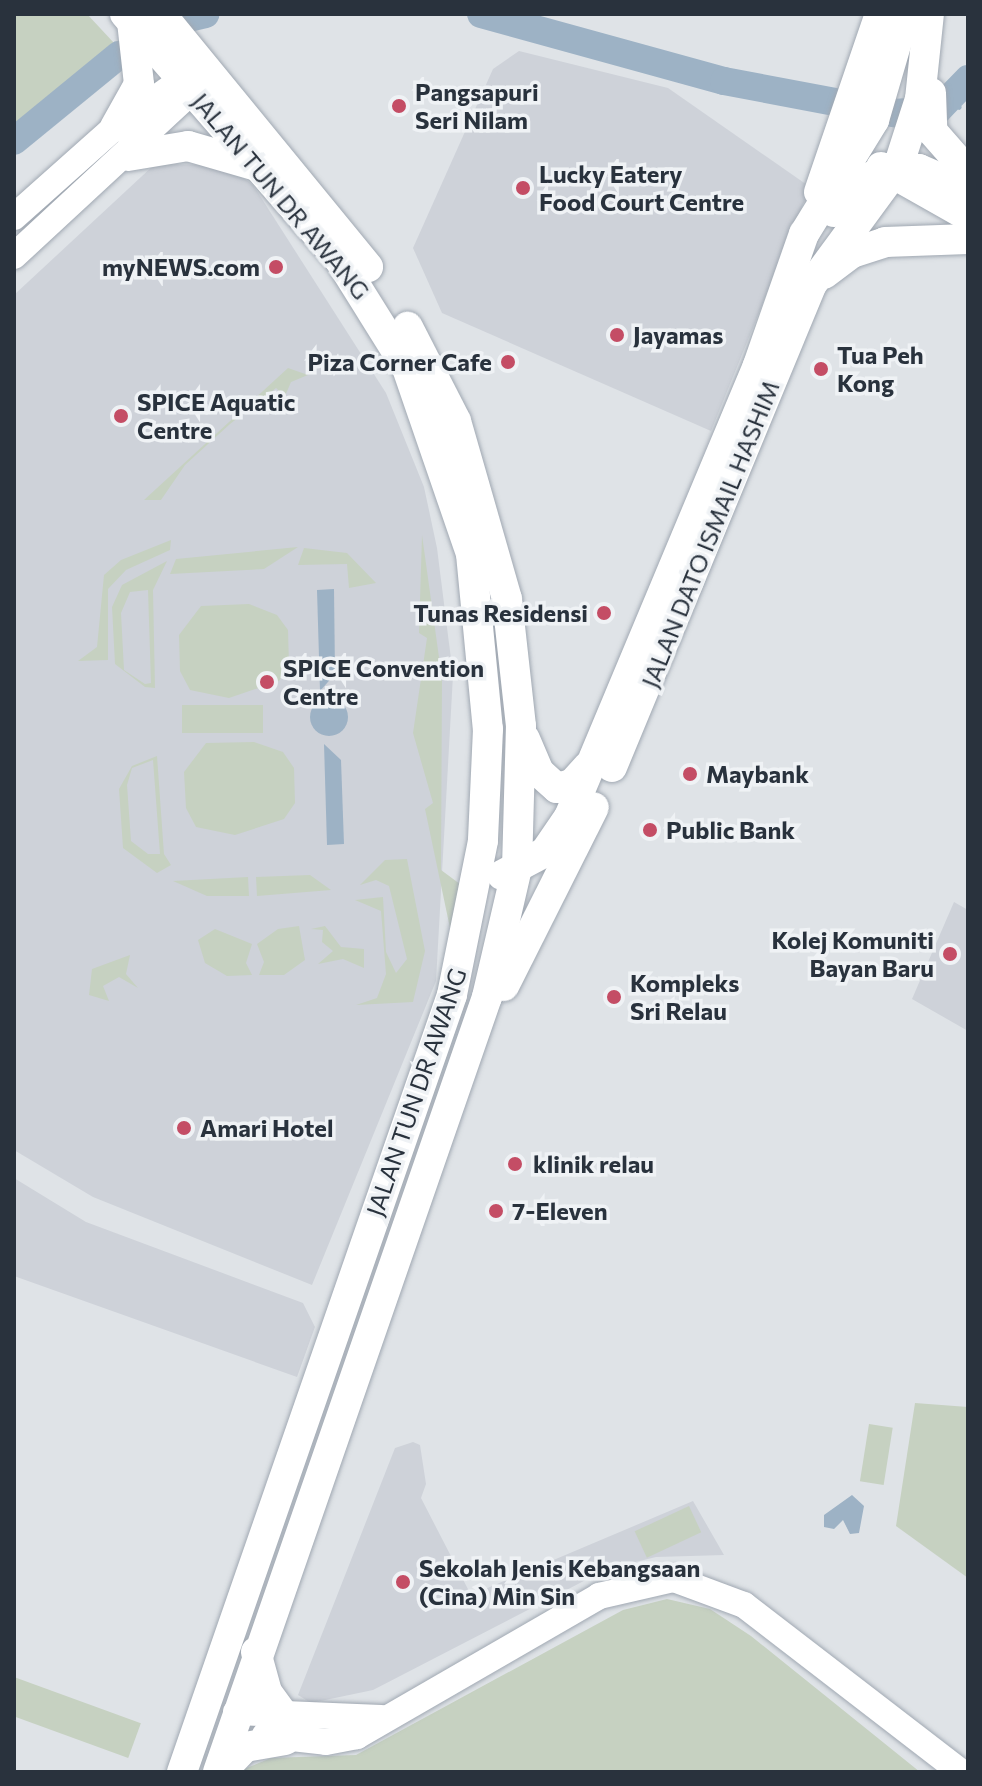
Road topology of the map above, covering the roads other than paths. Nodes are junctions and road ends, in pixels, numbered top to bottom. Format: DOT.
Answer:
graph roads {
  1 [pos="161,14"];
  2 [pos="880,14"];
  3 [pos="905,14"];
  4 [pos="929,14"];
  5 [pos="134,16"];
  6 [pos="190,82"];
  7 [pos="227,86"];
  8 [pos="924,112"];
  9 [pos="875,117"];
  10 [pos="115,127"];
  11 [pos="128,156"];
  12 [pos="266,171"];
  13 [pos="891,172"];
  14 [pos="968,172"];
  15 [pos="968,190"];
  16 [pos="813,213"];
  17 [pos="968,216"];
  18 [pos="14,217"];
  19 [pos="968,239"];
  20 [pos="800,249"];
  21 [pos="14,256"];
  22 [pos="812,284"];
  23 [pos="521,726"];
  24 [pos="593,760"];
  25 [pos="517,868"];
  26 [pos="467,1052"];
  27 [pos="386,1186"];
  28 [pos="256,1652"];
  29 [pos="216,1678"];
  30 [pos="228,1718"];
  31 [pos="285,1728"];
  32 [pos="186,1760"];
  33 [pos="219,1772"];
  34 [pos="961,1772"];
  1 -- 7 [label="main road, JALAN TUN DR AWANG"];
  2 -- 16 [label="main road"];
  3 -- 9 [label="main road, JALAN DATO ISMAIL HASHIM"];
  4 -- 8 [label="main road, JALAN DATO ISMAIL HASHIM"];
  5 -- 6 [label="main road, JALAN TUN DR AWANG"];
  5 -- 10 [label="main road"];
  6 -- 7 [label="main road"];
  6 -- 10 [label="street"];
  6 -- 11 [label="street"];
  6 -- 12 [label="main road, JALAN TUN DR AWANG"];
  7 -- 23 [label="main road, JALAN TUN DR AWANG"];
  8 -- 13 [label="main road, JALAN DATO ISMAIL HASHIM"];
  8 -- 14 [label="main road"];
  9 -- 13 [label="main road"];
  9 -- 16 [label="main road, JALAN DATO ISMAIL HASHIM"];
  10 -- 18 [label="street"];
  11 -- 12 [label="main road"];
  11 -- 21 [label="street"];
  12 -- 27 [label="main road, JALAN TUN DR AWANG"];
  13 -- 15 [label="main road"];
  13 -- 17 [label="main road"];
  13 -- 20 [label="main road"];
  13 -- 22 [label="main road, JALAN DATO ISMAIL HASHIM"];
  16 -- 20 [label="main road, JALAN DATO ISMAIL HASHIM"];
  19 -- 22 [label="main road"];
  20 -- 24 [label="main road, JALAN DATO ISMAIL HASHIM"];
  22 -- 26 [label="main road, JALAN DATO ISMAIL HASHIM"];
  23 -- 24 [label="main road"];
  23 -- 25 [label="main road, JALAN TUN DR AWANG"];
  24 -- 25 [label="main road, JALAN DATO ISMAIL HASHIM"];
  25 -- 26 [label="main road, JALAN TUN DR AWANG"];
  25 -- 27 [label="main road, JALAN DATO ISMAIL HASHIM"];
  26 -- 28 [label="main road, JALAN TUN DR AWANG"];
  27 -- 29 [label="main road, JALAN TUN DR AWANG"];
  28 -- 30 [label="main road, JALAN TUN DR AWANG"];
  28 -- 31 [label="main road"];
  29 -- 30 [label="main road"];
  29 -- 32 [label="main road, JALAN TUN DR AWANG"];
  30 -- 31 [label="street"];
  30 -- 32 [label="main road"];
  30 -- 33 [label="main road, JALAN TUN DR AWANG"];
  31 -- 33 [label="main road"];
  31 -- 34 [label="street"];
}
